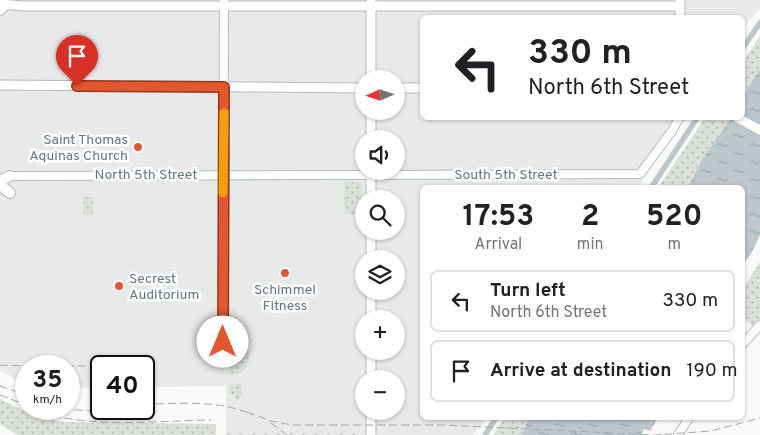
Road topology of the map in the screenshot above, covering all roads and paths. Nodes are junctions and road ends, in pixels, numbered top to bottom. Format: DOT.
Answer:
graph roads {
  1 [pos="224,2"];
  2 [pos="371,3"];
  3 [pos="680,3"];
  4 [pos="3,5"];
  5 [pos="371,70"];
  6 [pos="0,85"];
  7 [pos="224,87"];
  8 [pos="355,88"];
  9 [pos="405,88"];
  10 [pos="420,88"];
  11 [pos="678,120"];
  12 [pos="742,120"];
  13 [pos="760,130"];
  14 [pos="355,172"];
  15 [pos="405,172"];
  16 [pos="223,174"];
  17 [pos="10,176"];
  18 [pos="0,181"];
  19 [pos="0,186"];
  20 [pos="10,193"];
  21 [pos="760,325"];
  22 [pos="223,342"];
  23 [pos="745,342"];
  24 [pos="371,420"];
  25 [pos="688,420"];
  26 [pos="371,435"];
  27 [pos="678,435"];
  1 -- 2 [label="main road"];
  1 -- 4 [label="main road"];
  1 -- 7 [label="main road"];
  2 -- 3 [label="main road"];
  2 -- 5 [label="main road"];
  6 -- 7 [label="main road"];
  7 -- 8 [label="main road"];
  7 -- 16 [label="main road"];
  9 -- 10 [label="main road"];
  11 -- 15 [label="main road, South 5th Street"];
  12 -- 13 [label="main road"];
  14 -- 16 [label="main road, North 5th Street"];
  16 -- 17 [label="main road, North 5th Street"];
  16 -- 22 [label="main road"];
  17 -- 18 [label="highway"];
  19 -- 20 [label="highway"];
  21 -- 23 [label="main road"];
  24 -- 26 [label="main road"];
  25 -- 27 [label="main road"];
}
